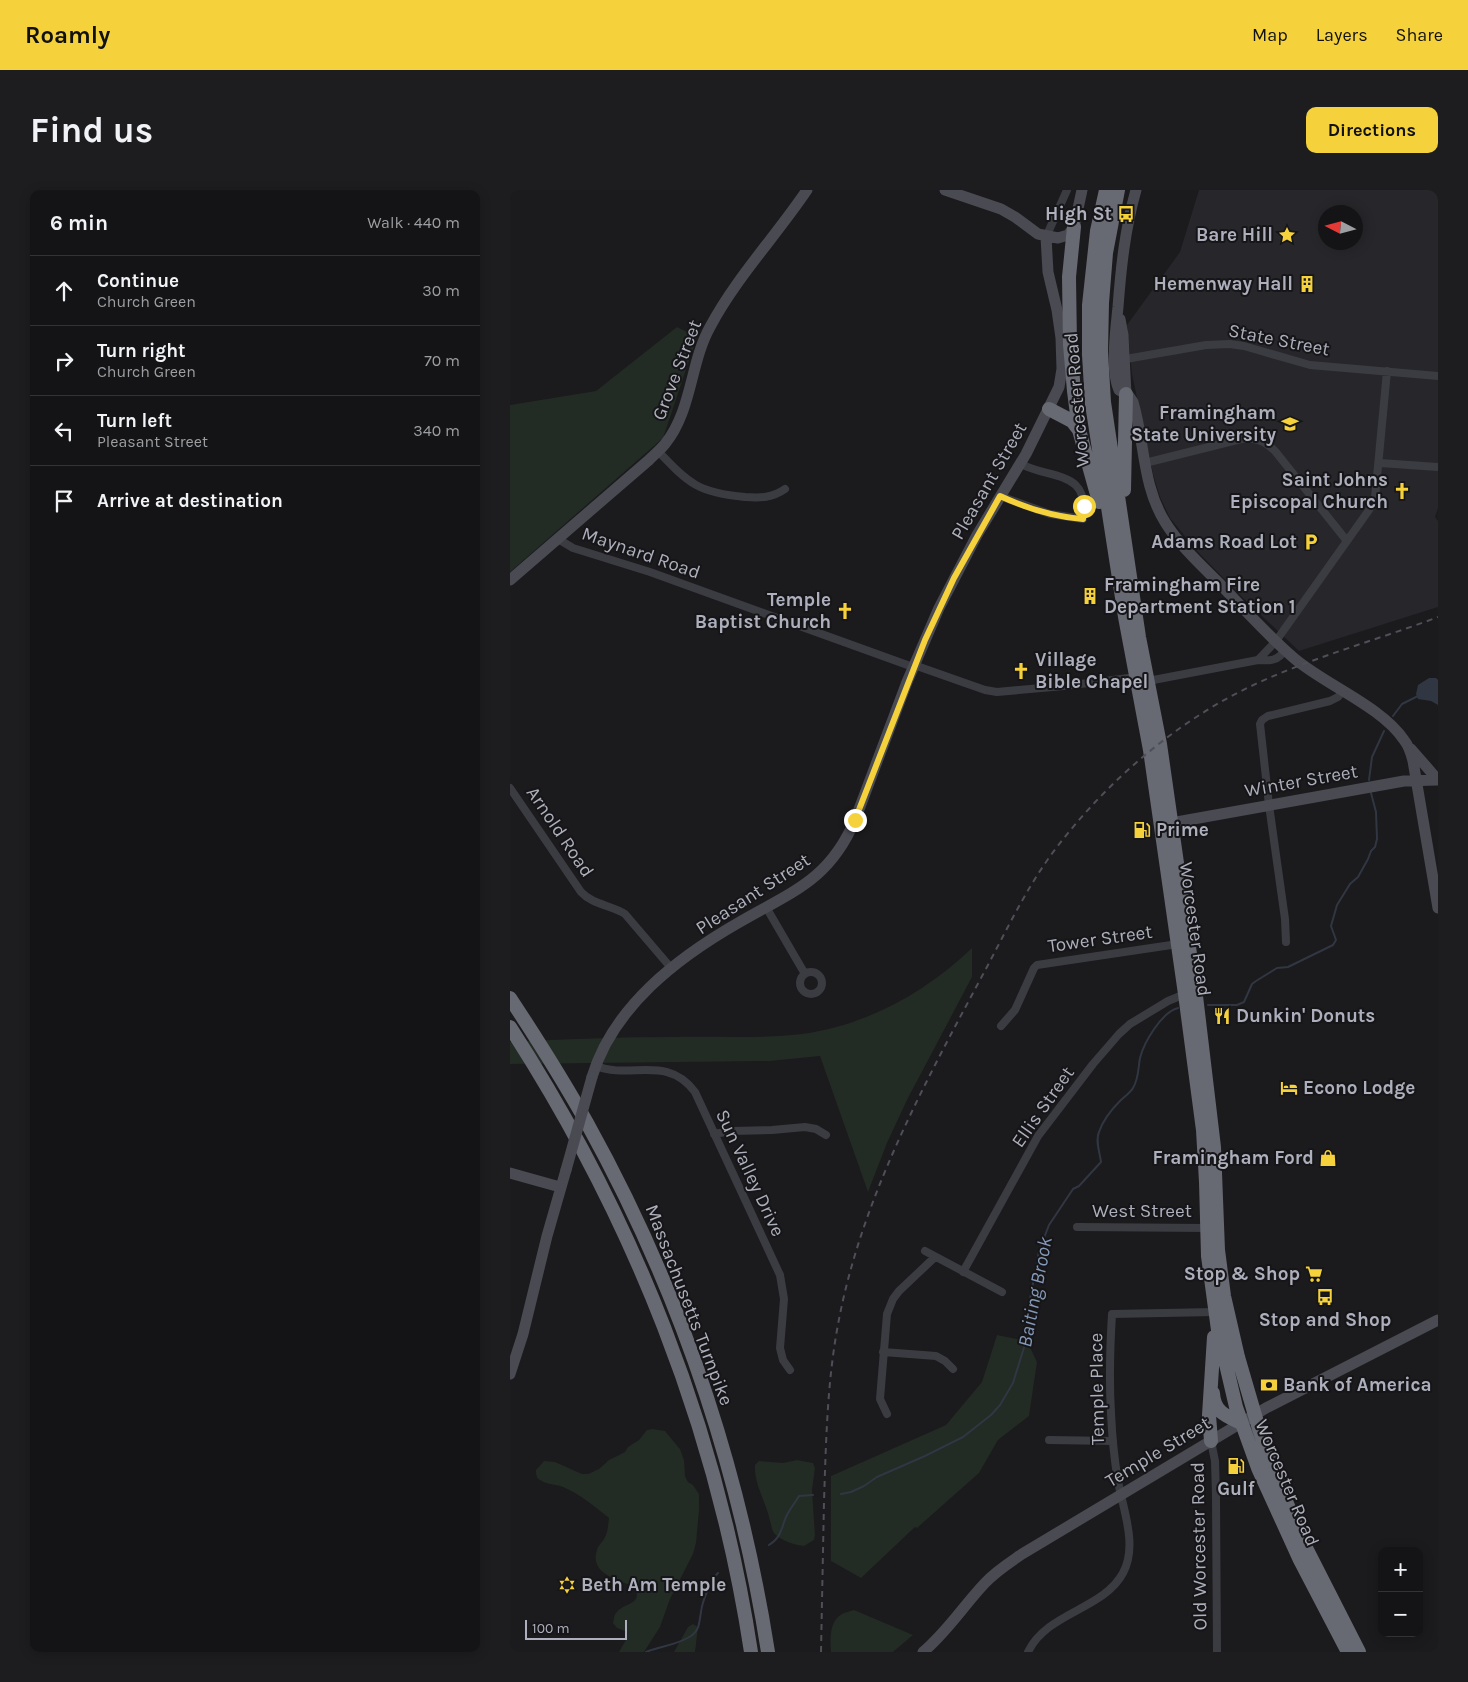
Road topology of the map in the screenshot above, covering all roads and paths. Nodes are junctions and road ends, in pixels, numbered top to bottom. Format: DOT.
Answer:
graph roads {
  1 [pos="808,190"];
  2 [pos="948,190"];
  3 [pos="1066,190"];
  4 [pos="1082,190"];
  5 [pos="1106,190"];
  6 [pos="1118,190"];
  7 [pos="1136,190"];
  8 [pos="1074,227"];
  9 [pos="1046,237"];
  10 [pos="1120,360"];
  11 [pos="1387,371"];
  12 [pos="1438,376"];
  13 [pos="1126,394"];
  14 [pos="1049,409"];
  15 [pos="1079,430"];
  16 [pos="658,451"];
  17 [pos="1144,463"];
  18 [pos="1380,463"];
  19 [pos="1021,464"];
  20 [pos="1438,467"];
  21 [pos="786,489"];
  22 [pos="1000,496"];
  23 [pos="558,539"];
  24 [pos="1124,539"];
  25 [pos="1346,541"];
  26 [pos="1118,570"];
  27 [pos="510,580"];
  28 [pos="1276,641"];
  29 [pos="1285,650"];
  30 [pos="1258,660"];
  31 [pos="914,666"];
  32 [pos="1142,679"];
  33 [pos="1343,691"];
  34 [pos="1408,746"];
  35 [pos="1416,780"];
  36 [pos="1438,780"];
  37 [pos="510,788"];
  38 [pos="1269,804"];
  39 [pos="1171,823"];
  40 [pos="766,907"];
  41 [pos="1438,908"];
  42 [pos="1286,942"];
  43 [pos="1178,944"];
  44 [pos="672,968"];
  45 [pos="805,974"];
  46 [pos="1185,994"];
  47 [pos="510,998"];
  48 [pos="1001,1026"];
  49 [pos="510,1027"];
  50 [pos="596,1066"];
  51 [pos="714,1134"];
  52 [pos="826,1135"];
  53 [pos="510,1173"];
  54 [pos="560,1187"];
  55 [pos="1077,1227"];
  56 [pos="1207,1228"];
  57 [pos="925,1251"];
  58 [pos="935,1257"];
  59 [pos="963,1272"];
  60 [pos="1002,1292"];
  61 [pos="1215,1312"];
  62 [pos="1438,1320"];
  63 [pos="883,1352"];
  64 [pos="790,1370"];
  65 [pos="953,1370"];
  66 [pos="510,1374"];
  67 [pos="1213,1376"];
  68 [pos="887,1414"];
  69 [pos="1254,1415"];
  70 [pos="1241,1423"];
  71 [pos="1049,1440"];
  72 [pos="1113,1441"];
  73 [pos="1211,1441"];
  74 [pos="1121,1494"];
  75 [pos="752,1652"];
  76 [pos="768,1652"];
  77 [pos="923,1652"];
  78 [pos="1028,1652"];
  79 [pos="1217,1652"];
  80 [pos="1348,1652"];
  81 [pos="1359,1652"];
  1 -- 16 [label="street, Grove Street"];
  2 -- 9 [label="street"];
  3 -- 9 [label="street"];
  4 -- 8 [label="street"];
  5 -- 26 [label="highway, Worcester Road"];
  6 -- 24 [label="highway, Worcester Road"];
  7 -- 10 [label="street"];
  8 -- 9 [label="street"];
  8 -- 15 [label="highway"];
  9 -- 14 [label="street, Pleasant Street"];
  10 -- 11 [label="street, State Street"];
  10 -- 13 [label="street"];
  11 -- 12 [label="street, State Street"];
  11 -- 18 [label="street"];
  13 -- 17 [label="street"];
  13 -- 24 [label="highway"];
  14 -- 15 [label="highway"];
  14 -- 19 [label="street, Pleasant Street"];
  15 -- 26 [label="highway"];
  16 -- 21 [label="street"];
  16 -- 23 [label="street, Grove Street"];
  17 -- 25 [label="street"];
  17 -- 28 [label="street"];
  18 -- 20 [label="street"];
  18 -- 25 [label="street"];
  19 -- 22 [label="street, Pleasant Street"];
  19 -- 22 [label="street"];
  22 -- 31 [label="street, Pleasant Street"];
  23 -- 27 [label="street, Grove Street"];
  23 -- 31 [label="street, Maynard Road"];
  24 -- 32 [label="highway, Worcester Road"];
  25 -- 28 [label="street"];
  26 -- 32 [label="highway, Worcester Road"];
  28 -- 29 [label="street"];
  28 -- 30 [label="street"];
  29 -- 30 [label="street, Maynard Road"];
  29 -- 33 [label="street"];
  30 -- 32 [label="street, Maynard Road"];
  31 -- 32 [label="street, Maynard Road"];
  31 -- 40 [label="street, Pleasant Street"];
  32 -- 39 [label="highway, Worcester Road"];
  32 -- 43 [label="highway, Worcester Road"];
  33 -- 34 [label="street"];
  33 -- 38 [label="street"];
  34 -- 35 [label="street"];
  34 -- 36 [label="street"];
  35 -- 36 [label="street, Winter Street"];
  35 -- 38 [label="street, Winter Street"];
  35 -- 41 [label="street"];
  37 -- 44 [label="street, Arnold Road"];
  38 -- 39 [label="street, Winter Street"];
  38 -- 42 [label="street"];
  39 -- 69 [label="highway, Worcester Road"];
  40 -- 44 [label="street, Pleasant Street"];
  40 -- 45 [label="street"];
  43 -- 46 [label="highway, Worcester Road"];
  43 -- 48 [label="street, Tower Street"];
  44 -- 50 [label="street, Pleasant Street"];
  46 -- 56 [label="highway, Worcester Road"];
  46 -- 59 [label="street, Ellis Street"];
  47 -- 76 [label="highway, Massachusetts Turnpike"];
  49 -- 75 [label="highway, Massachusetts Turnpike"];
  50 -- 51 [label="street, Sun Valley Drive"];
  50 -- 54 [label="street, Pleasant Street, bridge"];
  51 -- 52 [label="street"];
  51 -- 64 [label="street, Sun Valley Drive"];
  53 -- 54 [label="street"];
  54 -- 66 [label="street, Pleasant Street"];
  55 -- 56 [label="street, West Street"];
  56 -- 61 [label="highway, Worcester Road"];
  57 -- 58 [label="street"];
  58 -- 59 [label="street"];
  58 -- 63 [label="street"];
  59 -- 60 [label="street"];
  61 -- 67 [label="highway"];
  61 -- 70 [label="highway, Worcester Road"];
  61 -- 72 [label="street, Temple Place"];
  62 -- 69 [label="street, Temple Street"];
  63 -- 65 [label="street"];
  63 -- 68 [label="street"];
  67 -- 70 [label="highway"];
  67 -- 73 [label="highway"];
  69 -- 70 [label="street, Temple Street"];
  69 -- 81 [label="highway, Worcester Road"];
  70 -- 73 [label="street, Temple Street"];
  70 -- 80 [label="highway, Worcester Road"];
  71 -- 72 [label="street"];
  72 -- 74 [label="street, Temple Place"];
  73 -- 74 [label="street, Temple Street"];
  73 -- 79 [label="street, Old Worcester Road"];
  74 -- 77 [label="street, Temple Street"];
  74 -- 78 [label="street, Temple Place"];
}
